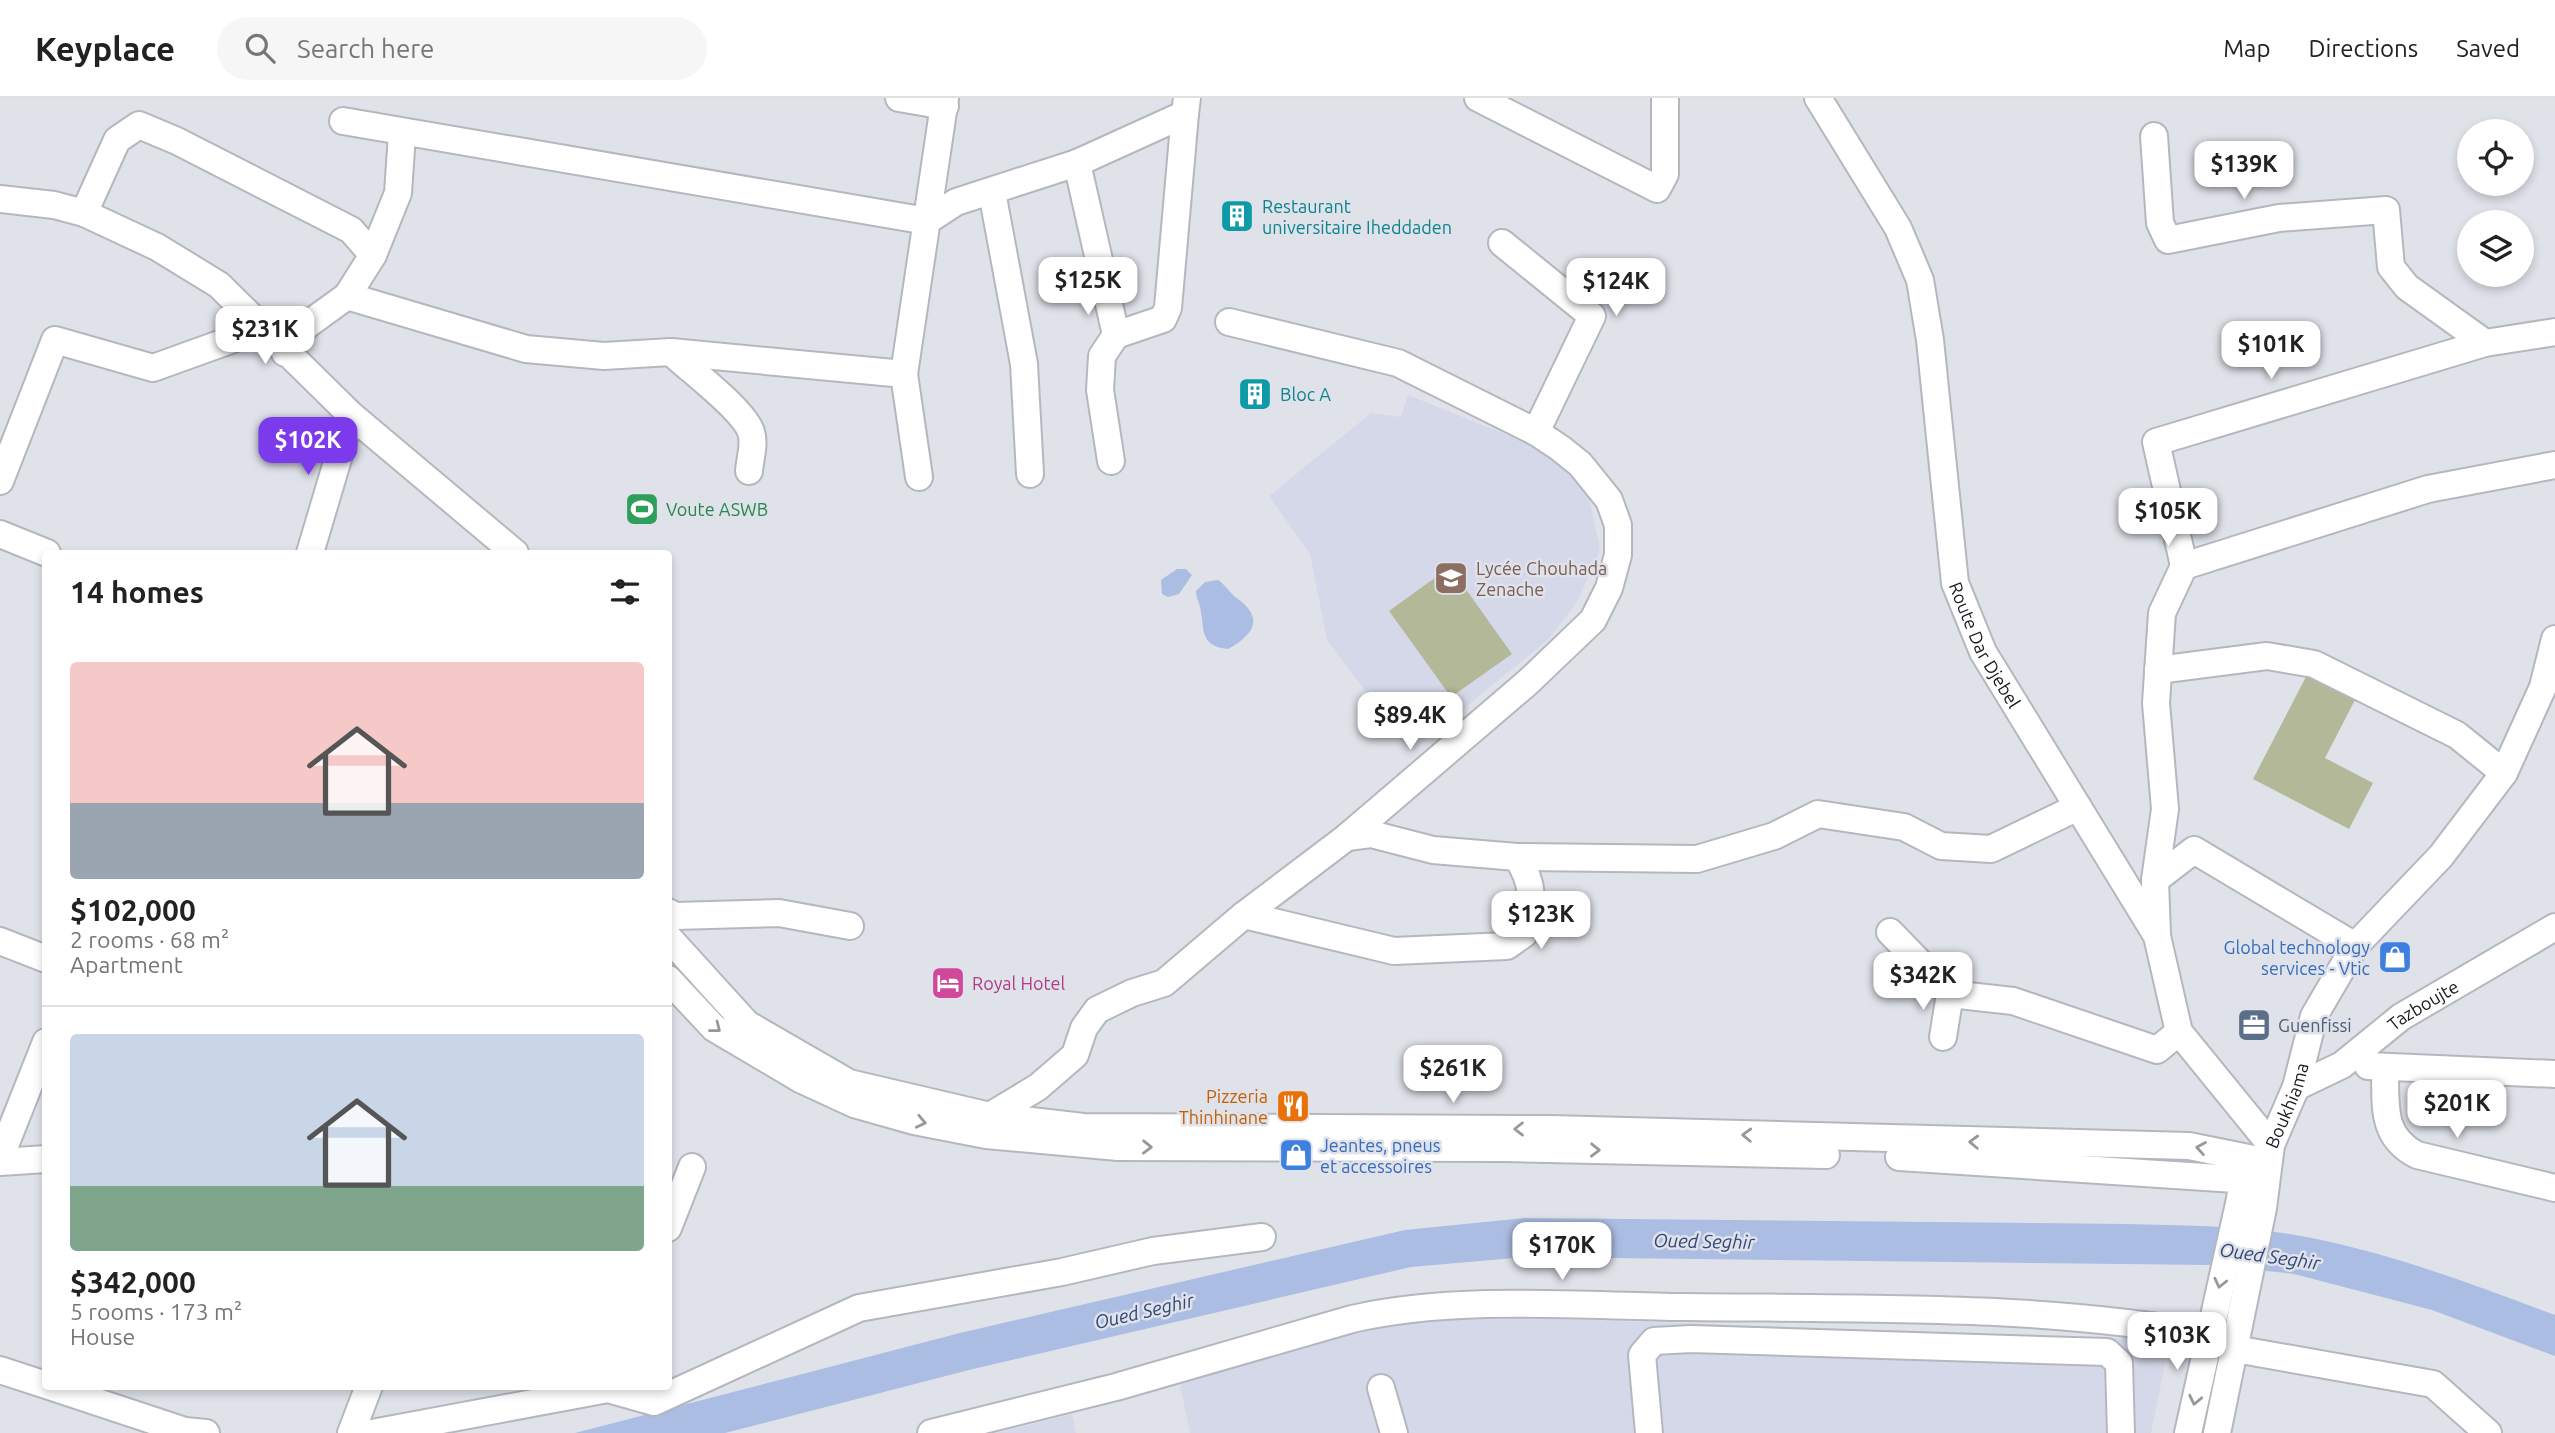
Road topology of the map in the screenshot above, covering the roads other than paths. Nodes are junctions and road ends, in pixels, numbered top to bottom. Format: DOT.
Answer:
graph roads {
  1 [pos="899,98"];
  2 [pos="1478,98"];
  3 [pos="1665,98"];
  4 [pos="1818,98"];
  5 [pos="945,102"];
  6 [pos="1186,106"];
  7 [pos="343,121"];
  8 [pos="402,134"];
  9 [pos="2154,136"];
  10 [pos="1077,163"];
  11 [pos="992,192"];
  12 [pos="0,199"];
  13 [pos="84,213"];
  14 [pos="927,221"];
  15 [pos="1503,243"];
  16 [pos="373,255"];
  17 [pos="347,296"];
  18 [pos="1229,322"];
  19 [pos="261,329"];
  20 [pos="2555,332"];
  21 [pos="1116,335"];
  22 [pos="2485,343"];
  23 [pos="671,352"];
  24 [pos="285,354"];
  25 [pos="904,374"];
  26 [pos="351,415"];
  27 [pos="1536,432"];
  28 [pos="6,445"];
  29 [pos="1111,461"];
  30 [pos="2555,466"];
  31 [pos="749,471"];
  32 [pos="1030,474"];
  33 [pos="919,477"];
  34 [pos="0,481"];
  35 [pos="0,534"];
  36 [pos="311,550"];
  37 [pos="511,550"];
  38 [pos="42,551"];
  39 [pos="2184,566"];
  40 [pos="2555,639"];
  41 [pos="2158,670"];
  42 [pos="2504,773"];
  43 [pos="2078,807"];
  44 [pos="1347,837"];
  45 [pos="1517,857"];
  46 [pos="2155,880"];
  47 [pos="672,914"];
  48 [pos="1244,915"];
  49 [pos="850,926"];
  50 [pos="2555,927"];
  51 [pos="1890,932"];
  52 [pos="2157,936"];
  53 [pos="0,941"];
  54 [pos="672,941"];
  55 [pos="2355,946"];
  56 [pos="42,957"];
  57 [pos="672,983"];
  58 [pos="1950,994"];
  59 [pos="2179,1032"];
  60 [pos="1943,1037"];
  61 [pos="42,1052"];
  62 [pos="2342,1065"];
  63 [pos="2385,1067"];
  64 [pos="2555,1074"];
  65 [pos="2296,1087"];
  66 [pos="990,1116"];
  67 [pos="42,1159"];
  68 [pos="0,1160"];
  69 [pos="692,1167"];
  70 [pos="2256,1176"];
  71 [pos="2555,1188"];
  72 [pos="672,1218"];
  73 [pos="1262,1237"];
  74 [pos="2210,1327"];
  75 [pos="2235,1349"];
  76 [pos="0,1370"];
  77 [pos="42,1383"];
  78 [pos="1381,1388"];
  79 [pos="62,1390"];
  80 [pos="367,1390"];
  81 [pos="598,1390"];
  82 [pos="615,1390"];
  83 [pos="206,1433"];
  84 [pos="351,1433"];
  85 [pos="372,1433"];
  86 [pos="931,1433"];
  87 [pos="1394,1433"];
  88 [pos="1649,1433"];
  89 [pos="2120,1433"];
  90 [pos="2188,1433"];
  91 [pos="2217,1433"];
  92 [pos="2488,1433"];
  1 -- 5 [label="street"];
  2 -- 3 [label="street"];
  4 -- 43 [label="street, Route Dar Djebel"];
  5 -- 14 [label="street"];
  6 -- 10 [label="street"];
  6 -- 21 [label="street"];
  7 -- 8 [label="street"];
  8 -- 14 [label="street"];
  8 -- 16 [label="street"];
  9 -- 22 [label="street"];
  10 -- 11 [label="street"];
  10 -- 21 [label="street"];
  11 -- 14 [label="street"];
  11 -- 32 [label="street"];
  12 -- 13 [label="street"];
  13 -- 16 [label="street"];
  13 -- 19 [label="street"];
  14 -- 25 [label="street"];
  15 -- 27 [label="street"];
  16 -- 17 [label="street"];
  17 -- 23 [label="street"];
  17 -- 24 [label="street"];
  18 -- 27 [label="street"];
  19 -- 24 [label="street"];
  19 -- 28 [label="street"];
  20 -- 22 [label="street"];
  21 -- 29 [label="street"];
  22 -- 39 [label="street"];
  23 -- 25 [label="street"];
  23 -- 31 [label="street"];
  24 -- 26 [label="street"];
  25 -- 33 [label="street"];
  26 -- 36 [label="street"];
  26 -- 37 [label="street"];
  27 -- 44 [label="street"];
  28 -- 34 [label="street"];
  30 -- 39 [label="street"];
  35 -- 38 [label="street"];
  39 -- 41 [label="street"];
  40 -- 42 [label="street, Boukhiama"];
  41 -- 42 [label="street"];
  41 -- 46 [label="street"];
  42 -- 55 [label="street, Boukhiama"];
  43 -- 45 [label="street"];
  43 -- 52 [label="street, Route Dar Djebel"];
  44 -- 45 [label="street"];
  44 -- 48 [label="street"];
  45 -- 48 [label="street"];
  46 -- 52 [label="street"];
  46 -- 55 [label="street"];
  47 -- 49 [label="street"];
  48 -- 66 [label="street"];
  50 -- 62 [label="street, Tazboujte"];
  51 -- 58 [label="street"];
  52 -- 59 [label="street, Route Dar Djebel"];
  53 -- 56 [label="street"];
  54 -- 66 [label="street"];
  55 -- 65 [label="street, Boukhiama"];
  57 -- 70 [label="street, one-way"];
  58 -- 59 [label="street"];
  58 -- 60 [label="street"];
  59 -- 70 [label="street, Route Dar Djebel"];
  61 -- 68 [label="street"];
  62 -- 63 [label="street"];
  62 -- 65 [label="street, Tazboujte"];
  63 -- 64 [label="street"];
  63 -- 71 [label="street"];
  65 -- 70 [label="street, Boukhiama"];
  70 -- 66 [label="street, one-way"];
  67 -- 68 [label="street"];
  69 -- 72 [label="street"];
  70 -- 74 [label="street, Boukhiama, one-way"];
  70 -- 75 [label="street, Boukhiama"];
  73 -- 82 [label="street"];
  74 -- 86 [label="street"];
  74 -- 90 [label="street, Boukhiama, one-way"];
  75 -- 91 [label="street, Boukhiama"];
  75 -- 92 [label="street"];
  76 -- 77 [label="street"];
  78 -- 87 [label="street"];
  79 -- 83 [label="street"];
  80 -- 84 [label="street"];
  81 -- 85 [label="street"];
  88 -- 89 [label="street"];
}
